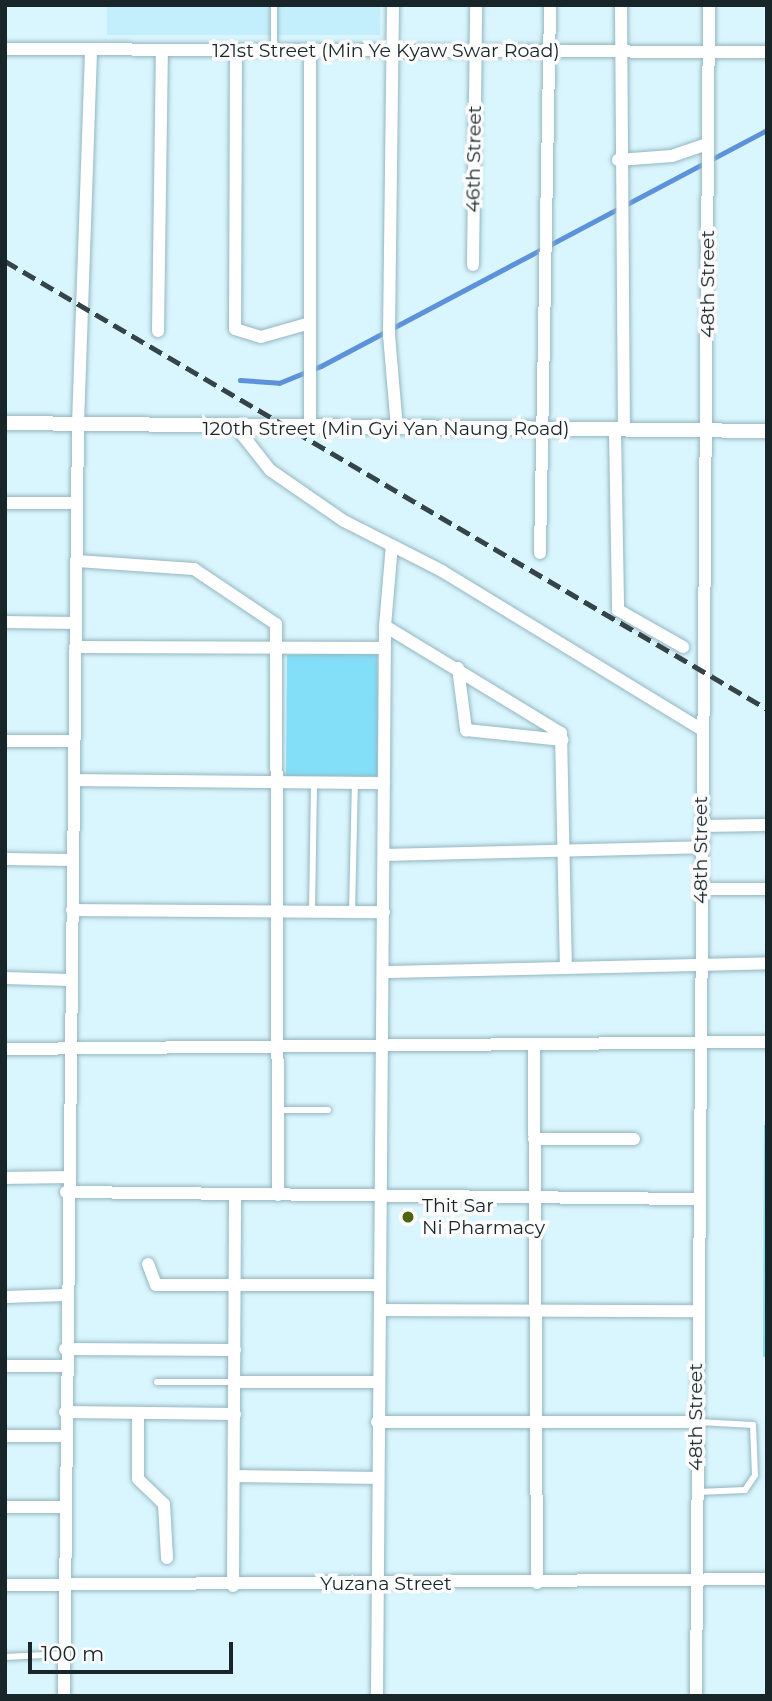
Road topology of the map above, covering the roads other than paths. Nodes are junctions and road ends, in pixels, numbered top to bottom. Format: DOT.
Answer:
graph roads {
  1 [pos="274,5"];
  2 [pos="393,5"];
  3 [pos="477,5"];
  4 [pos="550,5"];
  5 [pos="621,5"];
  6 [pos="709,5"];
  7 [pos="5,49"];
  8 [pos="91,50"];
  9 [pos="708,50"];
  10 [pos="162,51"];
  11 [pos="549,51"];
  12 [pos="620,51"];
  13 [pos="236,52"];
  14 [pos="274,52"];
  15 [pos="310,52"];
  16 [pos="394,52"];
  17 [pos="476,52"];
  18 [pos="767,52"];
  19 [pos="706,149"];
  20 [pos="618,160"];
  21 [pos="473,265"];
  22 [pos="310,323"];
  23 [pos="158,331"];
  24 [pos="5,423"];
  25 [pos="78,424"];
  26 [pos="310,425"];
  27 [pos="237,428"];
  28 [pos="397,428"];
  29 [pos="543,430"];
  30 [pos="619,430"];
  31 [pos="709,430"];
  32 [pos="767,431"];
  33 [pos="5,503"];
  34 [pos="78,503"];
  35 [pos="392,545"];
  36 [pos="540,553"];
  37 [pos="77,561"];
  38 [pos="5,622"];
  39 [pos="76,623"];
  40 [pos="385,626"];
  41 [pos="75,647"];
  42 [pos="683,647"];
  43 [pos="278,648"];
  44 [pos="385,648"];
  45 [pos="458,668"];
  46 [pos="701,729"];
  47 [pos="562,740"];
  48 [pos="5,741"];
  49 [pos="74,741"];
  50 [pos="74,780"];
  51 [pos="278,782"];
  52 [pos="314,782"];
  53 [pos="355,782"];
  54 [pos="384,783"];
  55 [pos="767,825"];
  56 [pos="701,826"];
  57 [pos="701,847"];
  58 [pos="564,850"];
  59 [pos="384,855"];
  60 [pos="5,859"];
  61 [pos="72,860"];
  62 [pos="701,889"];
  63 [pos="767,890"];
  64 [pos="72,910"];
  65 [pos="278,912"];
  66 [pos="312,912"];
  67 [pos="352,912"];
  68 [pos="384,912"];
  69 [pos="767,963"];
  70 [pos="701,964"];
  71 [pos="566,967"];
  72 [pos="384,972"];
  73 [pos="5,978"];
  74 [pos="70,980"];
  75 [pos="767,1042"];
  76 [pos="697,1043"];
  77 [pos="534,1044"];
  78 [pos="384,1046"];
  79 [pos="278,1047"];
  80 [pos="5,1049"];
  81 [pos="69,1049"];
  82 [pos="278,1110"];
  83 [pos="328,1110"];
  84 [pos="534,1139"];
  85 [pos="634,1139"];
  86 [pos="66,1177"];
  87 [pos="5,1178"];
  88 [pos="66,1192"];
  89 [pos="235,1194"];
  90 [pos="278,1195"];
  91 [pos="383,1196"];
  92 [pos="535,1197"];
  93 [pos="697,1199"];
  94 [pos="148,1264"];
  95 [pos="380,1285"];
  96 [pos="234,1287"];
  97 [pos="66,1296"];
  98 [pos="5,1297"];
  99 [pos="380,1310"];
  100 [pos="536,1311"];
  101 [pos="696,1311"];
  102 [pos="65,1349"];
  103 [pos="235,1350"];
  104 [pos="5,1366"];
  105 [pos="65,1366"];
  106 [pos="157,1382"];
  107 [pos="235,1382"];
  108 [pos="378,1382"];
  109 [pos="65,1412"];
  110 [pos="138,1413"];
  111 [pos="235,1414"];
  112 [pos="377,1422"];
  113 [pos="536,1422"];
  114 [pos="696,1422"];
  115 [pos="5,1436"];
  116 [pos="65,1436"];
  117 [pos="236,1476"];
  118 [pos="376,1478"];
  119 [pos="696,1492"];
  120 [pos="5,1507"];
  121 [pos="65,1507"];
  122 [pos="167,1558"];
  123 [pos="767,1579"];
  124 [pos="696,1580"];
  125 [pos="537,1583"];
  126 [pos="377,1584"];
  127 [pos="5,1585"];
  128 [pos="64,1585"];
  129 [pos="233,1586"];
  130 [pos="64,1654"];
  131 [pos="5,1657"];
  132 [pos="64,1696"];
  133 [pos="377,1696"];
  134 [pos="696,1696"];
  1 -- 14 [label="lane"];
  2 -- 16 [label="street"];
  3 -- 17 [label="street, 46th Street"];
  4 -- 11 [label="street"];
  5 -- 12 [label="street"];
  6 -- 9 [label="street, 48th Street"];
  7 -- 8 [label="street, 121st Street (Min Ye Kyaw Swar Road)"];
  8 -- 10 [label="street, 121st Street (Min Ye Kyaw Swar Road)"];
  8 -- 25 [label="street"];
  9 -- 12 [label="street, 121st Street (Min Ye Kyaw Swar Road)"];
  9 -- 18 [label="street, 121st Street (Min Ye Kyaw Swar Road)"];
  9 -- 19 [label="street, 48th Street"];
  10 -- 13 [label="street, 121st Street (Min Ye Kyaw Swar Road)"];
  10 -- 23 [label="street"];
  11 -- 12 [label="street, 121st Street (Min Ye Kyaw Swar Road)"];
  11 -- 17 [label="street, 121st Street (Min Ye Kyaw Swar Road)"];
  11 -- 29 [label="street"];
  12 -- 20 [label="street"];
  13 -- 14 [label="street, 121st Street (Min Ye Kyaw Swar Road)"];
  13 -- 22 [label="street"];
  14 -- 15 [label="street, 121st Street (Min Ye Kyaw Swar Road)"];
  15 -- 16 [label="street, 121st Street (Min Ye Kyaw Swar Road)"];
  15 -- 22 [label="street"];
  16 -- 17 [label="street, 121st Street (Min Ye Kyaw Swar Road)"];
  16 -- 28 [label="street"];
  17 -- 21 [label="street, 46th Street"];
  19 -- 20 [label="street"];
  19 -- 31 [label="street, 48th Street"];
  20 -- 30 [label="street"];
  22 -- 26 [label="street"];
  24 -- 25 [label="street, 120th Street (Min Gyi Yan Naung Road)"];
  25 -- 27 [label="street, 120th Street (Min Gyi Yan Naung Road)"];
  25 -- 34 [label="street"];
  26 -- 27 [label="street, 120th Street (Min Gyi Yan Naung Road)"];
  26 -- 28 [label="street, 120th Street (Min Gyi Yan Naung Road)"];
  27 -- 35 [label="street"];
  28 -- 29 [label="street, 120th Street (Min Gyi Yan Naung Road)"];
  29 -- 30 [label="street, 120th Street (Min Gyi Yan Naung Road)"];
  29 -- 36 [label="street"];
  30 -- 31 [label="street, 120th Street (Min Gyi Yan Naung Road)"];
  30 -- 42 [label="street"];
  31 -- 32 [label="street, 120th Street (Min Gyi Yan Naung Road)"];
  31 -- 46 [label="street, 48th Street"];
  33 -- 34 [label="street"];
  34 -- 37 [label="street"];
  35 -- 40 [label="street"];
  35 -- 46 [label="street"];
  37 -- 39 [label="street"];
  37 -- 43 [label="street"];
  38 -- 39 [label="street"];
  39 -- 41 [label="street"];
  40 -- 44 [label="street"];
  40 -- 45 [label="street"];
  41 -- 43 [label="street"];
  41 -- 49 [label="street"];
  43 -- 44 [label="street"];
  43 -- 51 [label="street"];
  44 -- 54 [label="street"];
  45 -- 47 [label="street"];
  45 -- 47 [label="street"];
  46 -- 56 [label="street, 48th Street"];
  47 -- 58 [label="street"];
  48 -- 49 [label="street"];
  49 -- 50 [label="street"];
  50 -- 51 [label="street"];
  50 -- 61 [label="street"];
  51 -- 52 [label="street"];
  51 -- 65 [label="street"];
  52 -- 53 [label="street"];
  52 -- 66 [label="lane"];
  53 -- 54 [label="street"];
  53 -- 67 [label="lane"];
  54 -- 59 [label="street"];
  55 -- 56 [label="street"];
  56 -- 57 [label="street, 48th Street"];
  57 -- 58 [label="street"];
  57 -- 62 [label="street, 48th Street"];
  58 -- 59 [label="street"];
  58 -- 71 [label="street"];
  59 -- 68 [label="street"];
  60 -- 61 [label="street"];
  61 -- 64 [label="street"];
  62 -- 63 [label="street"];
  62 -- 70 [label="street, 48th Street"];
  64 -- 65 [label="street"];
  64 -- 74 [label="street"];
  65 -- 66 [label="street"];
  65 -- 79 [label="street"];
  66 -- 67 [label="street"];
  67 -- 68 [label="street"];
  68 -- 72 [label="street"];
  69 -- 70 [label="street"];
  70 -- 71 [label="street"];
  70 -- 76 [label="street, 48th Street"];
  71 -- 72 [label="street"];
  72 -- 78 [label="street"];
  73 -- 74 [label="street"];
  74 -- 81 [label="street"];
  75 -- 76 [label="street"];
  76 -- 77 [label="street"];
  76 -- 93 [label="street, 48th Street"];
  77 -- 78 [label="street"];
  77 -- 84 [label="street"];
  78 -- 79 [label="street"];
  78 -- 91 [label="street"];
  79 -- 81 [label="street"];
  79 -- 82 [label="street"];
  80 -- 81 [label="street"];
  81 -- 86 [label="street"];
  82 -- 83 [label="lane"];
  82 -- 90 [label="street"];
  84 -- 85 [label="street"];
  84 -- 92 [label="street"];
  86 -- 87 [label="street"];
  86 -- 88 [label="street"];
  88 -- 89 [label="street"];
  88 -- 97 [label="street"];
  89 -- 90 [label="street"];
  89 -- 96 [label="street"];
  90 -- 91 [label="street"];
  91 -- 92 [label="street"];
  91 -- 95 [label="street"];
  92 -- 93 [label="street"];
  92 -- 100 [label="street"];
  93 -- 101 [label="street, 48th Street"];
  94 -- 96 [label="street"];
  95 -- 96 [label="street"];
  95 -- 99 [label="street"];
  96 -- 103 [label="street"];
  97 -- 98 [label="street"];
  97 -- 102 [label="street"];
  99 -- 100 [label="street"];
  99 -- 108 [label="street"];
  100 -- 101 [label="street"];
  100 -- 113 [label="street"];
  101 -- 114 [label="street, 48th Street"];
  102 -- 103 [label="street"];
  102 -- 105 [label="street"];
  103 -- 107 [label="street"];
  104 -- 105 [label="street"];
  105 -- 109 [label="street"];
  106 -- 107 [label="lane"];
  107 -- 108 [label="street"];
  107 -- 111 [label="street"];
  108 -- 112 [label="street"];
  109 -- 110 [label="street"];
  109 -- 116 [label="street"];
  110 -- 111 [label="street"];
  110 -- 122 [label="street"];
  111 -- 117 [label="street"];
  112 -- 113 [label="street"];
  112 -- 118 [label="street"];
  113 -- 114 [label="street"];
  113 -- 125 [label="street"];
  114 -- 119 [label="street, 48th Street"];
  114 -- 119 [label="lane"];
  115 -- 116 [label="street"];
  116 -- 121 [label="street"];
  117 -- 118 [label="street"];
  117 -- 129 [label="street"];
  118 -- 126 [label="street"];
  119 -- 124 [label="street, 48th Street"];
  120 -- 121 [label="street"];
  121 -- 128 [label="street"];
  123 -- 124 [label="street, Yuzana Street"];
  124 -- 125 [label="street, Yuzana Street"];
  124 -- 134 [label="street, 48th Street"];
  125 -- 126 [label="street, Yuzana Street"];
  126 -- 129 [label="street, Yuzana Street"];
  126 -- 133 [label="street"];
  127 -- 128 [label="street, Yuzana Street"];
  128 -- 129 [label="street, Yuzana Street"];
  128 -- 130 [label="street"];
  130 -- 131 [label="lane"];
  130 -- 132 [label="street"];
}
